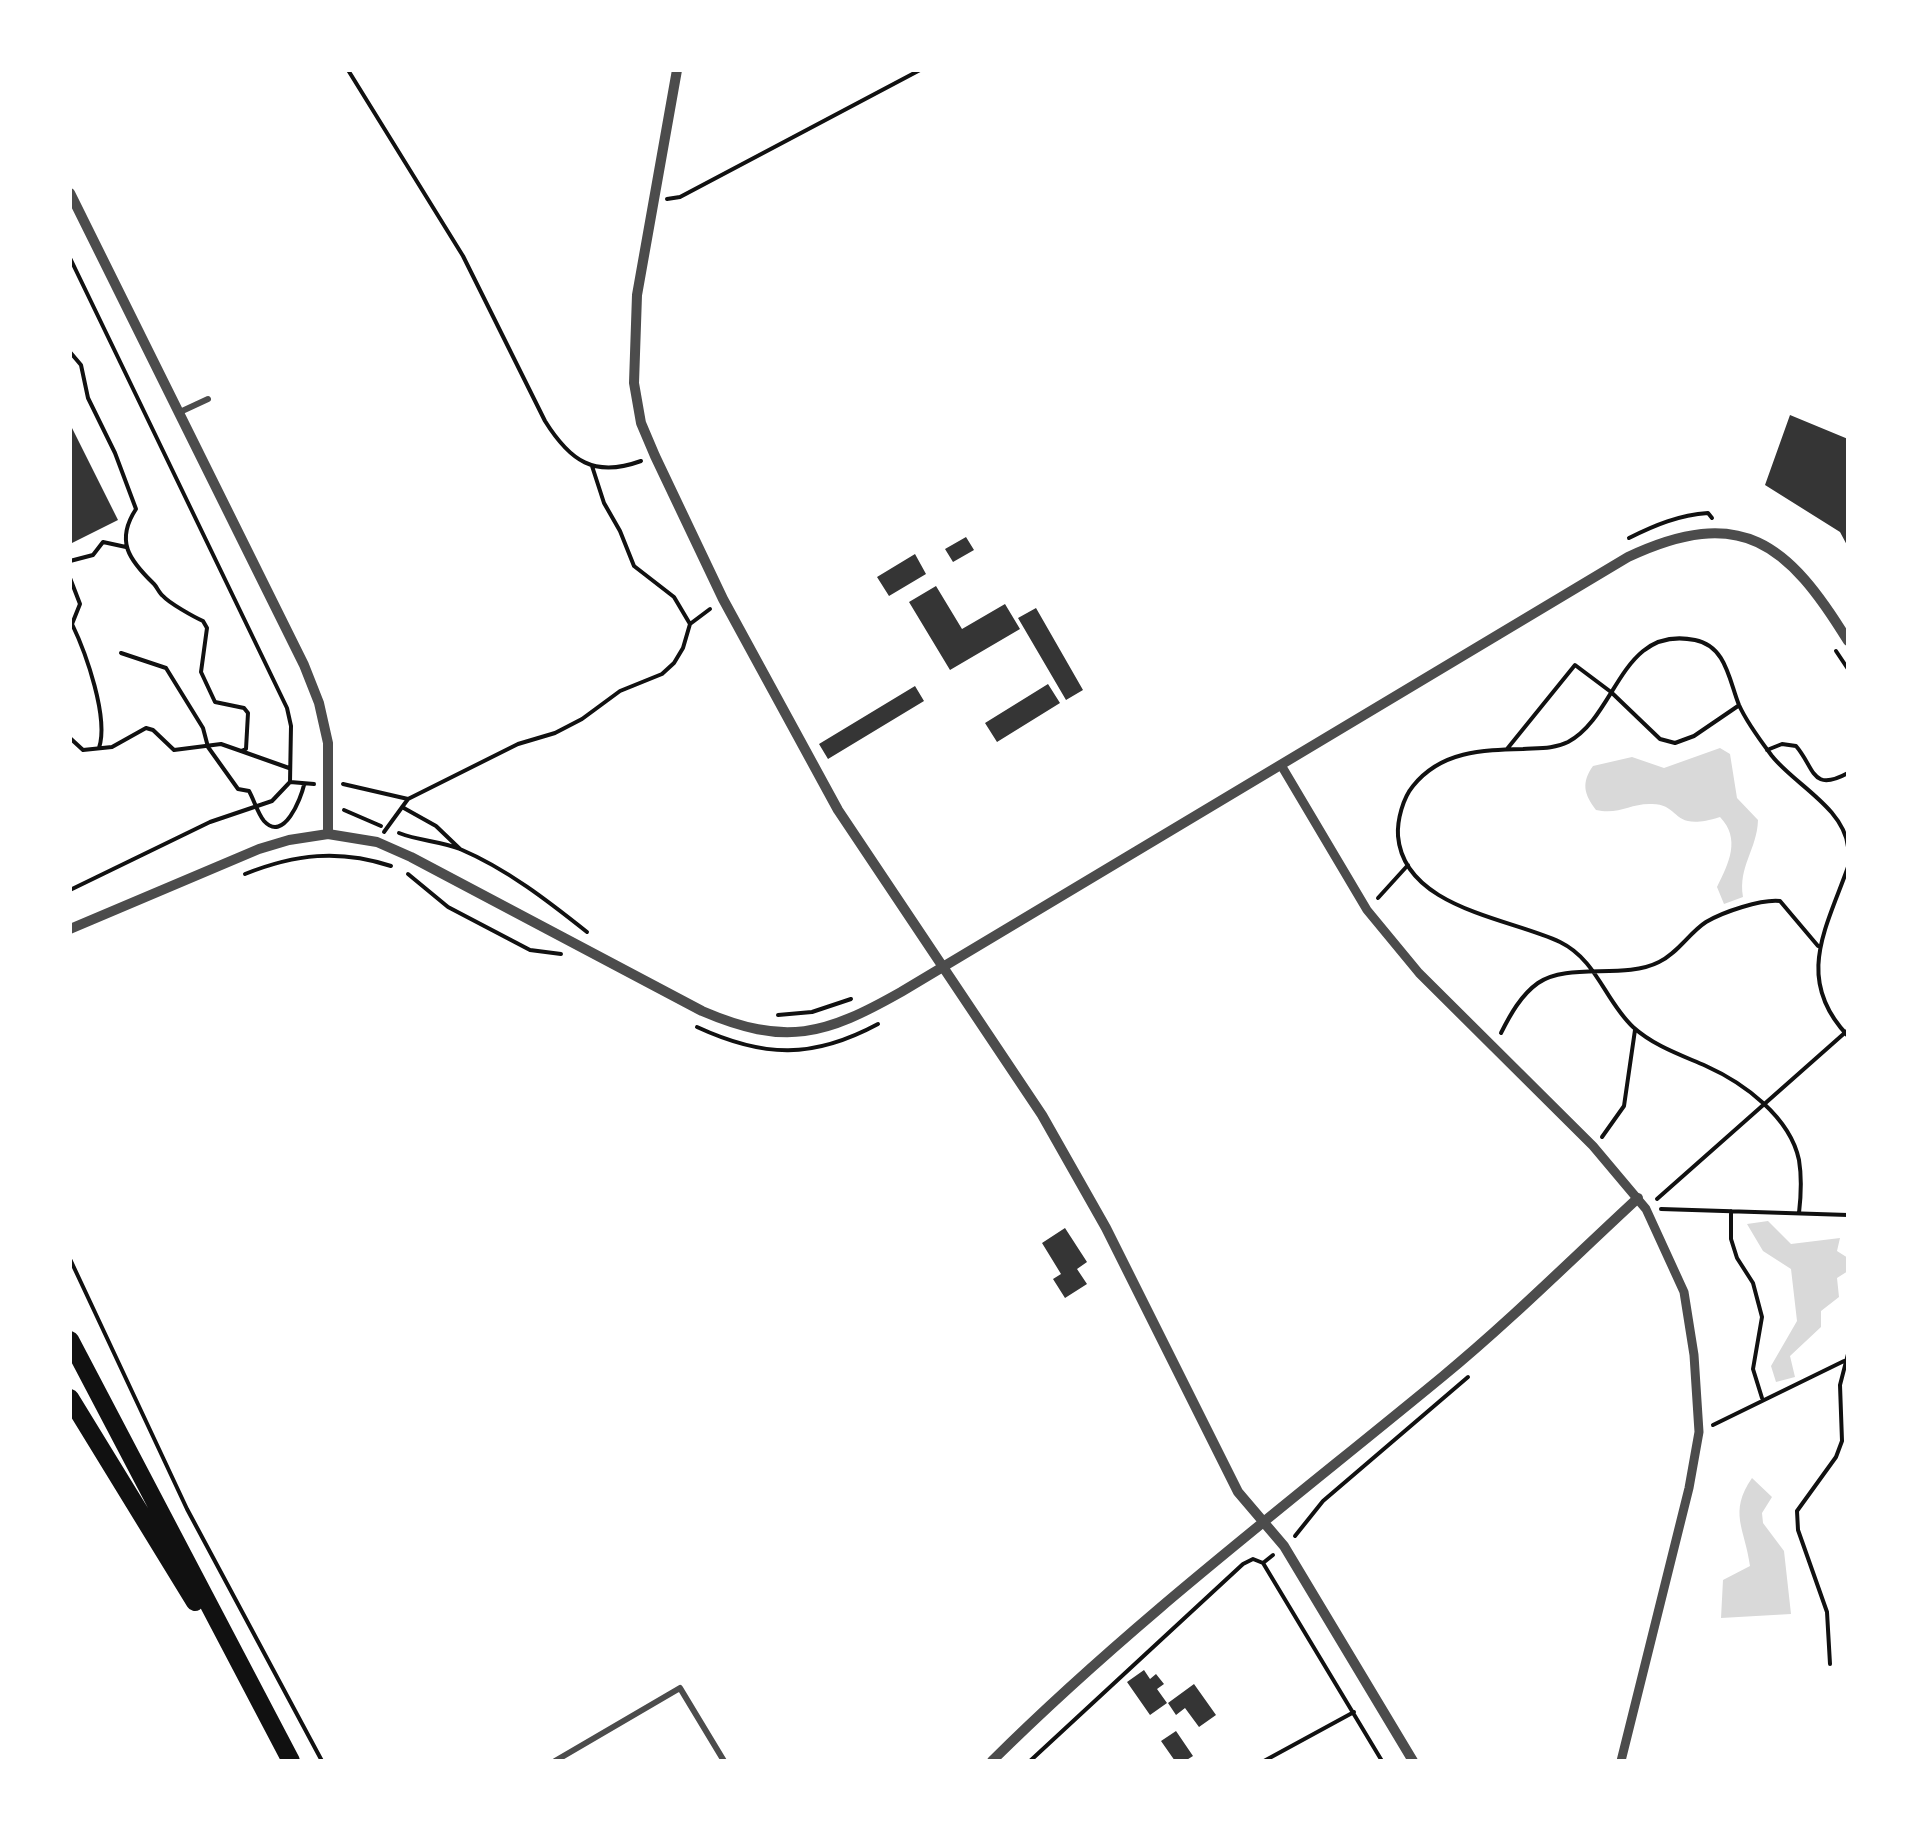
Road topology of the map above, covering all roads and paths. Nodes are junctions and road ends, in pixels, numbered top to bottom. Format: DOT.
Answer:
graph roads {
  1 [pos="348,70"];
  2 [pos="676,70"];
  3 [pos="920,70"];
  4 [pos="70,193"];
  5 [pos="654,202"];
  6 [pos="70,258"];
  7 [pos="70,352"];
  8 [pos="208,399"];
  9 [pos="180,412"];
  10 [pos="655,456"];
  11 [pos="592,466"];
  12 [pos="1722,533"];
  13 [pos="1616,545"];
  14 [pos="126,547"];
  15 [pos="70,560"];
  16 [pos="70,578"];
  17 [pos="724,599"];
  18 [pos="690,624"];
  19 [pos="1828,638"];
  20 [pos="1848,641"];
  21 [pos="121,653"];
  22 [pos="1848,669"];
  23 [pos="1612,692"];
  24 [pos="1739,705"];
  25 [pos="70,738"];
  26 [pos="208,747"];
  27 [pos="99,748"];
  28 [pos="1508,749"];
  29 [pos="1767,750"];
  30 [pos="242,751"];
  31 [pos="1281,765"];
  32 [pos="290,768"];
  33 [pos="1848,773"];
  34 [pos="330,781"];
  35 [pos="290,782"];
  36 [pos="304,785"];
  37 [pos="408,799"];
  38 [pos="326,802"];
  39 [pos="258,808"];
  40 [pos="402,808"];
  41 [pos="386,828"];
  42 [pos="328,834"];
  43 [pos="377,842"];
  44 [pos="1848,846"];
  45 [pos="460,850"];
  46 [pos="1408,865"];
  47 [pos="1848,867"];
  48 [pos="242,875"];
  49 [pos="70,890"];
  50 [pos="1368,910"];
  51 [pos="70,929"];
  52 [pos="590,934"];
  53 [pos="1818,946"];
  54 [pos="563,954"];
  55 [pos="943,967"];
  56 [pos="1596,973"];
  57 [pos="862,994"];
  58 [pos="764,1014"];
  59 [pos="683,1019"];
  60 [pos="884,1020"];
  61 [pos="1635,1030"];
  62 [pos="1848,1036"];
  63 [pos="1493,1050"];
  64 [pos="1594,1146"];
  65 [pos="1638,1198"];
  66 [pos="1646,1208"];
  67 [pos="1731,1211"];
  68 [pos="1799,1213"];
  69 [pos="1848,1215"];
  70 [pos="70,1259"];
  71 [pos="70,1340"];
  72 [pos="1847,1358"];
  73 [pos="70,1398"];
  74 [pos="1762,1398"];
  75 [pos="1699,1432"];
  76 [pos="1262,1521"];
  77 [pos="1830,1664"];
  78 [pos="1354,1712"];
  79 [pos="278,1737"];
  80 [pos="291,1761"];
  81 [pos="322,1761"];
  82 [pos="555,1761"];
  83 [pos="724,1761"];
  84 [pos="992,1761"];
  85 [pos="1030,1761"];
  86 [pos="1264,1761"];
  87 [pos="1382,1761"];
  88 [pos="1413,1761"];
  89 [pos="1621,1761"];
  1 -- 11 [label="path"];
  2 -- 5 [label="street"];
  3 -- 5 [label="path"];
  4 -- 9 [label="street"];
  5 -- 10 [label="street"];
  6 -- 32 [label="path"];
  7 -- 14 [label="path"];
  8 -- 9 [label="lane"];
  9 -- 34 [label="street"];
  10 -- 11 [label="path"];
  10 -- 17 [label="street"];
  11 -- 18 [label="path"];
  12 -- 13 [label="path"];
  12 -- 20 [label="street"];
  12 -- 31 [label="street"];
  14 -- 15 [label="path"];
  14 -- 30 [label="path"];
  16 -- 27 [label="path"];
  17 -- 18 [label="path"];
  17 -- 55 [label="street"];
  18 -- 37 [label="path"];
  19 -- 22 [label="path"];
  21 -- 26 [label="path"];
  23 -- 24 [label="path"];
  23 -- 24 [label="path"];
  23 -- 28 [label="path"];
  23 -- 28 [label="path"];
  24 -- 29 [label="path"];
  25 -- 27 [label="path"];
  26 -- 27 [label="path"];
  26 -- 30 [label="path"];
  26 -- 39 [label="path"];
  28 -- 46 [label="path"];
  29 -- 33 [label="path"];
  29 -- 44 [label="path"];
  30 -- 32 [label="path"];
  31 -- 50 [label="street"];
  31 -- 55 [label="street"];
  32 -- 35 [label="path"];
  34 -- 36 [label="path"];
  34 -- 37 [label="path"];
  34 -- 38 [label="street"];
  35 -- 36 [label="path"];
  35 -- 39 [label="path"];
  36 -- 39 [label="path"];
  37 -- 40 [label="path"];
  38 -- 41 [label="path"];
  38 -- 42 [label="street"];
  39 -- 49 [label="path"];
  40 -- 41 [label="path"];
  40 -- 45 [label="path"];
  41 -- 43 [label="path"];
  41 -- 45 [label="path"];
  42 -- 43 [label="street"];
  42 -- 51 [label="street"];
  43 -- 55 [label="street"];
  45 -- 52 [label="path"];
  46 -- 50 [label="path"];
  46 -- 56 [label="path"];
  47 -- 53 [label="path"];
  48 -- 54 [label="path"];
  50 -- 63 [label="street"];
  53 -- 56 [label="path"];
  53 -- 62 [label="path"];
  55 -- 76 [label="street"];
  56 -- 61 [label="path"];
  56 -- 63 [label="path"];
  57 -- 58 [label="path"];
  59 -- 60 [label="path"];
  61 -- 64 [label="path"];
  61 -- 68 [label="path"];
  63 -- 64 [label="street"];
  64 -- 65 [label="street"];
  65 -- 66 [label="street"];
  65 -- 76 [label="street"];
  66 -- 67 [label="path"];
  66 -- 75 [label="street"];
  67 -- 68 [label="path"];
  67 -- 74 [label="path"];
  68 -- 69 [label="path"];
  70 -- 81 [label="path"];
  71 -- 79 [label="main road"];
  72 -- 74 [label="path"];
  72 -- 77 [label="path"];
  73 -- 79 [label="main road"];
  74 -- 75 [label="path"];
  75 -- 89 [label="street"];
  76 -- 84 [label="street"];
  76 -- 88 [label="street"];
  78 -- 85 [label="path"];
  78 -- 86 [label="path"];
  78 -- 87 [label="path"];
  79 -- 80 [label="main road"];
  82 -- 83 [label="lane"];
}
